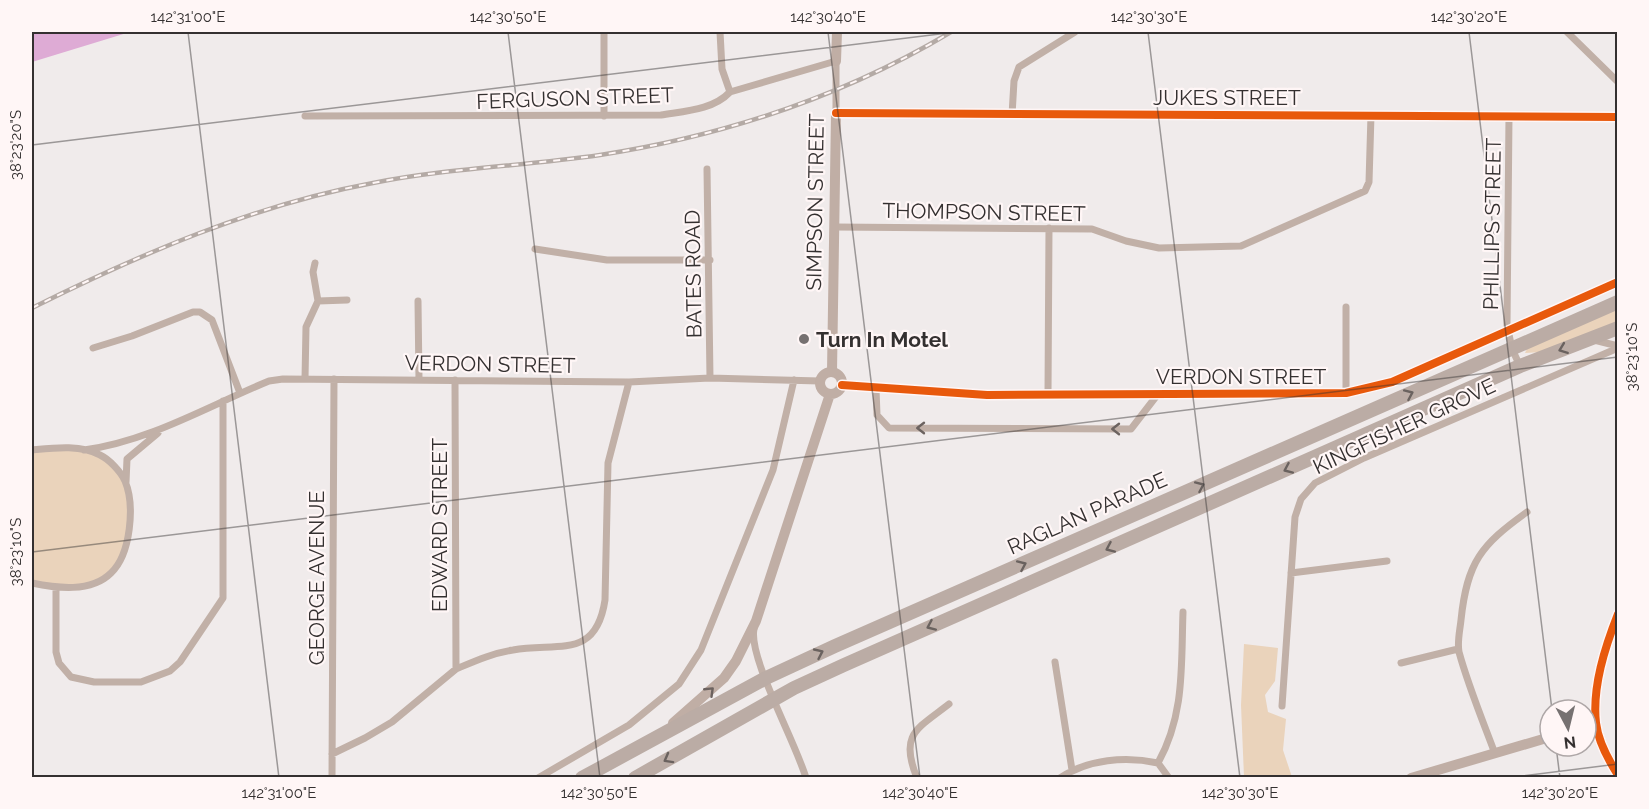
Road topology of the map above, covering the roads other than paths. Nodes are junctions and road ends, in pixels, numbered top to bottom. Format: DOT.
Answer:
graph roads {
  1 [pos="604,32"];
  2 [pos="720,32"];
  3 [pos="837,32"];
  4 [pos="1075,32"];
  5 [pos="1567,32"];
  6 [pos="836,61"];
  7 [pos="1617,82"];
  8 [pos="730,92"];
  9 [pos="836,113"];
  10 [pos="1012,115"];
  11 [pos="1371,115"];
  12 [pos="305,116"];
  13 [pos="604,116"];
  14 [pos="1509,116"];
  15 [pos="1617,117"];
  16 [pos="707,169"];
  17 [pos="834,227"];
  18 [pos="1048,228"];
  19 [pos="535,249"];
  20 [pos="710,260"];
  21 [pos="315,263"];
  22 [pos="1617,282"];
  23 [pos="347,300"];
  24 [pos="318,301"];
  25 [pos="418,301"];
  26 [pos="1617,302"];
  27 [pos="1346,307"];
  28 [pos="1617,328"];
  29 [pos="1508,332"];
  30 [pos="1589,339"];
  31 [pos="1617,347"];
  32 [pos="93,348"];
  33 [pos="1512,349"];
  34 [pos="1520,366"];
  35 [pos="832,372"];
  36 [pos="711,378"];
  37 [pos="305,379"];
  38 [pos="334,379"];
  39 [pos="419,380"];
  40 [pos="455,380"];
  41 [pos="794,380"];
  42 [pos="820,381"];
  43 [pos="629,382"];
  44 [pos="842,385"];
  45 [pos="876,389"];
  46 [pos="240,393"];
  47 [pos="1048,393"];
  48 [pos="1346,393"];
  49 [pos="830,394"];
  50 [pos="1158,394"];
  51 [pos="223,401"];
  52 [pos="170,425"];
  53 [pos="32,450"];
  54 [pos="84,450"];
  55 [pos="126,482"];
  56 [pos="1527,512"];
  57 [pos="1387,561"];
  58 [pos="1291,573"];
  59 [pos="32,583"];
  60 [pos="56,587"];
  61 [pos="1183,612"];
  62 [pos="1617,614"];
  63 [pos="756,621"];
  64 [pos="1613,640"];
  65 [pos="1458,649"];
  66 [pos="1055,662"];
  67 [pos="1401,663"];
  68 [pos="456,669"];
  69 [pos="766,678"];
  70 [pos="1596,698"];
  71 [pos="774,700"];
  72 [pos="949,704"];
  73 [pos="1282,706"];
  74 [pos="1598,739"];
  75 [pos="1538,740"];
  76 [pos="630,751"];
  77 [pos="1494,751"];
  78 [pos="332,754"];
  79 [pos="1158,763"];
  80 [pos="1072,770"];
  81 [pos="1617,775"];
  82 [pos="332,777"];
  83 [pos="538,777"];
  84 [pos="582,777"];
  85 [pos="635,777"];
  86 [pos="806,777"];
  87 [pos="917,777"];
  88 [pos="1060,777"];
  89 [pos="1169,777"];
  90 [pos="1411,777"];
  1 -- 13 [label="street"];
  2 -- 8 [label="street"];
  3 -- 6 [label="street, SIMPSON STREET"];
  4 -- 10 [label="street"];
  5 -- 7 [label="street"];
  6 -- 8 [label="street, FERGUSON STREET"];
  6 -- 9 [label="street, SIMPSON STREET"];
  8 -- 13 [label="street, FERGUSON STREET"];
  9 -- 10 [label="street, JUKES STREET"];
  9 -- 17 [label="street, SIMPSON STREET"];
  10 -- 11 [label="street, JUKES STREET"];
  11 -- 14 [label="street, JUKES STREET"];
  11 -- 18 [label="street, THOMPSON STREET"];
  12 -- 13 [label="street, FERGUSON STREET"];
  14 -- 15 [label="street, JUKES STREET"];
  14 -- 29 [label="street, PHILLIPS STREET"];
  16 -- 20 [label="street, BATES ROAD"];
  17 -- 18 [label="street, THOMPSON STREET"];
  17 -- 35 [label="street, SIMPSON STREET"];
  18 -- 47 [label="street"];
  19 -- 20 [label="street"];
  20 -- 36 [label="street, BATES ROAD"];
  21 -- 24 [label="street"];
  22 -- 29 [label="street, VERDON STREET"];
  23 -- 24 [label="street"];
  24 -- 37 [label="street"];
  25 -- 39 [label="street"];
  26 -- 33 [label="highway, RAGLAN PARADE"];
  27 -- 48 [label="street"];
  28 -- 30 [label="highway, RAGLAN PARADE"];
  29 -- 33 [label="street, PHILLIPS STREET"];
  29 -- 48 [label="street, VERDON STREET"];
  30 -- 31 [label="street"];
  30 -- 34 [label="highway, RAGLAN PARADE, one-way"];
  31 -- 58 [label="street, KINGFISHER GROVE"];
  32 -- 46 [label="street"];
  33 -- 34 [label="street, PHILLIPS STREET"];
  69 -- 33 [label="highway, RAGLAN PARADE, one-way"];
  34 -- 71 [label="highway, RAGLAN PARADE, one-way"];
  35 -- 42 [label="street"];
  35 -- 44 [label="street"];
  36 -- 41 [label="street, VERDON STREET"];
  36 -- 43 [label="street, VERDON STREET"];
  37 -- 38 [label="street, VERDON STREET"];
  37 -- 46 [label="street, VERDON STREET"];
  38 -- 39 [label="street, VERDON STREET"];
  38 -- 78 [label="street, GEORGE AVENUE"];
  39 -- 40 [label="street, VERDON STREET"];
  40 -- 43 [label="street, VERDON STREET"];
  40 -- 68 [label="street, EDWARD STREET"];
  41 -- 42 [label="street, VERDON STREET"];
  41 -- 83 [label="street"];
  42 -- 49 [label="street"];
  43 -- 68 [label="street"];
  44 -- 45 [label="street, VERDON STREET"];
  44 -- 49 [label="street"];
  45 -- 47 [label="street, VERDON STREET"];
  50 -- 45 [label="street, VERDON STREET, one-way"];
  46 -- 51 [label="street, VERDON STREET"];
  47 -- 50 [label="street, VERDON STREET"];
  48 -- 50 [label="street, VERDON STREET"];
  49 -- 63 [label="street"];
  51 -- 52 [label="street, VERDON STREET"];
  51 -- 60 [label="street"];
  52 -- 54 [label="street, VERDON STREET"];
  52 -- 55 [label="street, VERDON STREET"];
  53 -- 54 [label="street, VERDON STREET"];
  54 -- 55 [label="street"];
  55 -- 60 [label="street, VERDON STREET"];
  56 -- 65 [label="street"];
  57 -- 58 [label="street"];
  58 -- 73 [label="street, KINGFISHER GROVE"];
  59 -- 60 [label="street, VERDON STREET"];
  61 -- 79 [label="street"];
  62 -- 64 [label="street"];
  63 -- 69 [label="street"];
  76 -- 63 [label="street, one-way"];
  64 -- 70 [label="street"];
  65 -- 67 [label="street"];
  65 -- 77 [label="street"];
  66 -- 80 [label="street"];
  68 -- 78 [label="street"];
  69 -- 71 [label="street"];
  69 -- 76 [label="highway, RAGLAN PARADE"];
  71 -- 85 [label="highway, RAGLAN PARADE, one-way"];
  71 -- 86 [label="street"];
  72 -- 87 [label="street"];
  74 -- 81 [label="street"];
  75 -- 77 [label="street"];
  76 -- 84 [label="highway, RAGLAN PARADE"];
  77 -- 90 [label="street"];
  78 -- 82 [label="street, GEORGE AVENUE"];
  79 -- 80 [label="street"];
  79 -- 89 [label="street"];
  80 -- 88 [label="street"];
}
